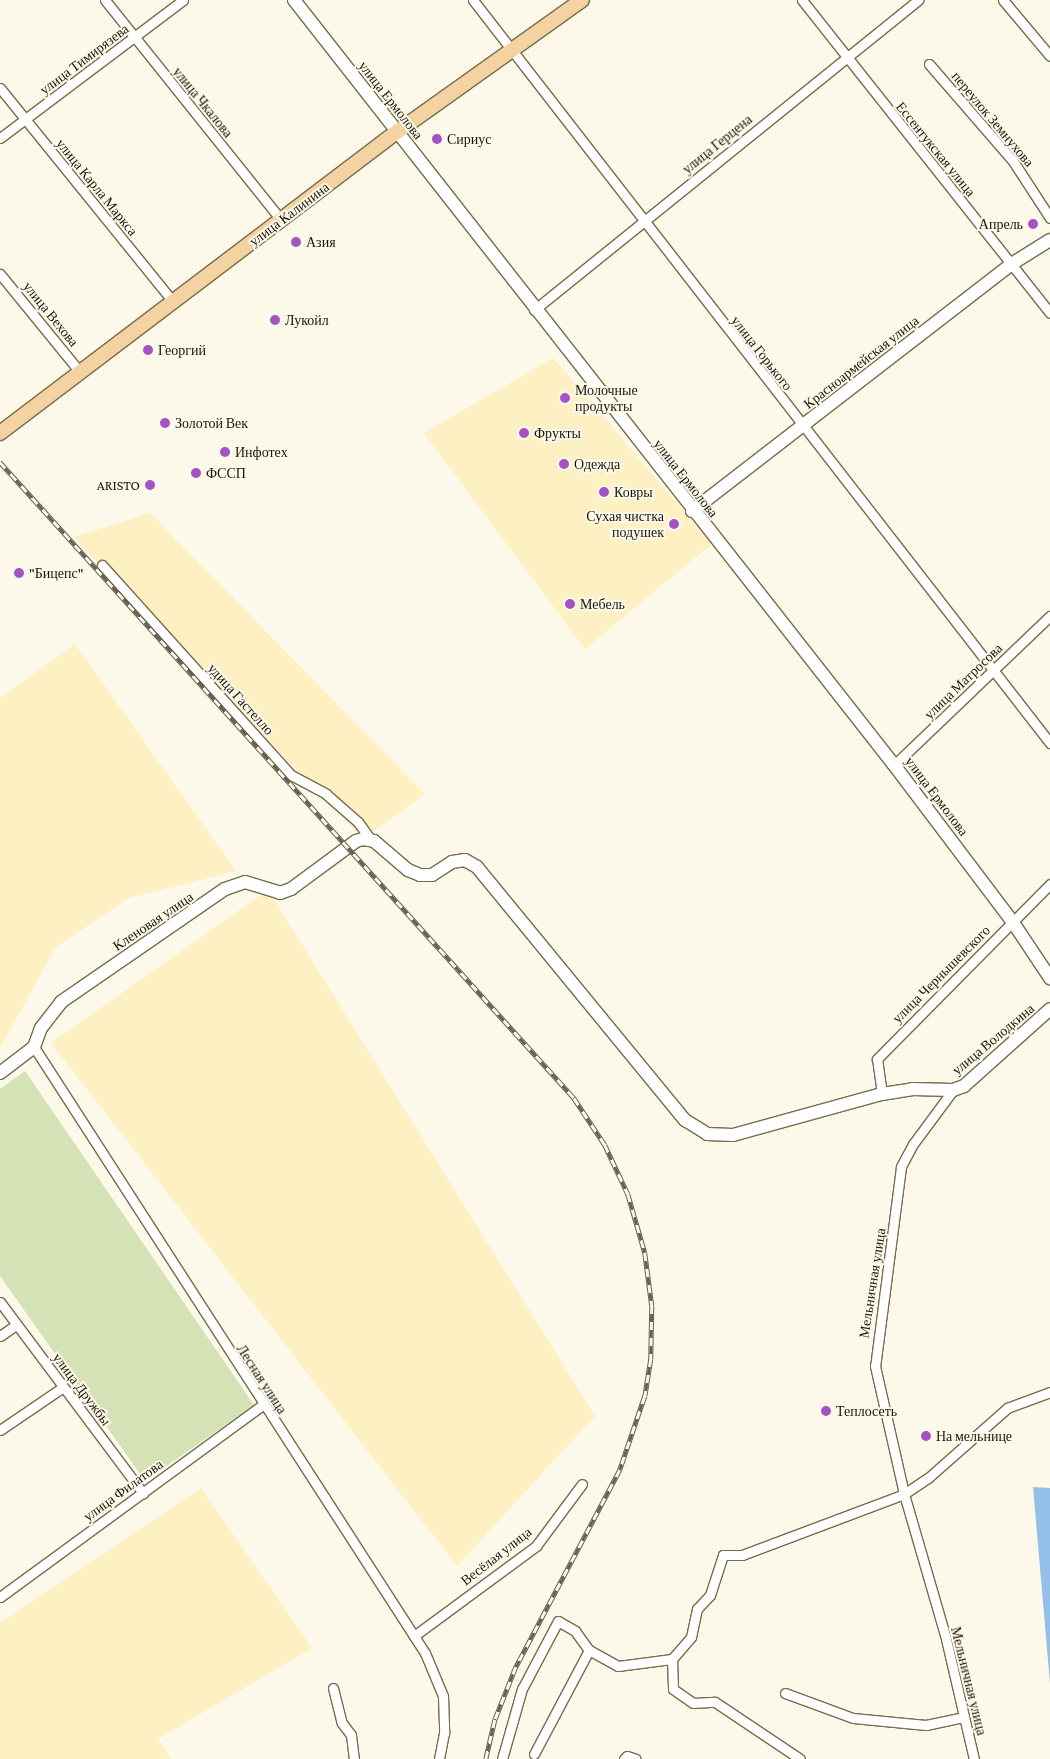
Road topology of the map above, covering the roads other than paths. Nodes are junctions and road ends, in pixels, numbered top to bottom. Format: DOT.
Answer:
graph roads {
  1 [pos="105,0"];
  2 [pos="183,0"];
  3 [pos="294,0"];
  4 [pos="473,0"];
  5 [pos="582,0"];
  6 [pos="802,0"];
  7 [pos="918,0"];
  8 [pos="1003,0"];
  9 [pos="134,38"];
  10 [pos="512,48"];
  11 [pos="1050,56"];
  12 [pos="846,58"];
  13 [pos="929,64"];
  14 [pos="0,88"];
  15 [pos="25,120"];
  16 [pos="397,132"];
  17 [pos="0,138"];
  18 [pos="1050,218"];
  19 [pos="281,220"];
  20 [pos="642,222"];
  21 [pos="1050,240"];
  22 [pos="1010,264"];
  23 [pos="0,274"];
  24 [pos="173,302"];
  25 [pos="534,310"];
  26 [pos="1050,313"];
  27 [pos="80,372"];
  28 [pos="802,427"];
  29 [pos="0,433"];
  30 [pos="692,511"];
  31 [pos="102,565"];
  32 [pos="1050,616"];
  33 [pos="992,671"];
  34 [pos="1050,743"];
  35 [pos="894,765"];
  36 [pos="371,840"];
  37 [pos="1050,884"];
  38 [pos="1012,921"];
  39 [pos="1050,978"];
  40 [pos="1050,1009"];
  41 [pos="34,1047"];
  42 [pos="0,1073"];
  43 [pos="953,1090"];
  44 [pos="882,1094"];
  45 [pos="0,1302"];
  46 [pos="16,1325"];
  47 [pos="0,1336"];
  48 [pos="63,1386"];
  49 [pos="1050,1392"];
  50 [pos="262,1405"];
  51 [pos="0,1430"];
  52 [pos="582,1484"];
  53 [pos="143,1493"];
  54 [pos="904,1494"];
  55 [pos="0,1597"];
  56 [pos="414,1636"];
  57 [pos="589,1650"];
  58 [pos="672,1659"];
  59 [pos="333,1688"];
  60 [pos="785,1694"];
  61 [pos="964,1717"];
  62 [pos="534,1754"];
  63 [pos="439,1758"];
  64 [pos="354,1759"];
  65 [pos="502,1759"];
  66 [pos="800,1759"];
  67 [pos="974,1759"];
  1 -- 9 [label="street, улица Чкалова"];
  2 -- 9 [label="street, улица Тимирязева"];
  3 -- 16 [label="street, улица Ермолова"];
  4 -- 10 [label="street, улица Горького"];
  5 -- 10 [label="main road, улица Калинина"];
  6 -- 12 [label="street, Ессентукская улица"];
  7 -- 12 [label="street, улица Герцена"];
  8 -- 11 [label="street"];
  9 -- 15 [label="street, улица Тимирязева"];
  9 -- 19 [label="street, улица Чкалова"];
  10 -- 16 [label="main road, улица Калинина"];
  10 -- 20 [label="street, улица Горького"];
  12 -- 20 [label="street, улица Герцена"];
  12 -- 22 [label="street, Ессентукская улица"];
  13 -- 18 [label="street, переулок Земнухова"];
  14 -- 15 [label="street, улица Карла Маркса"];
  15 -- 17 [label="street, улица Тимирязева"];
  15 -- 24 [label="street, улица Карла Маркса"];
  16 -- 19 [label="main road, улица Калинина"];
  16 -- 25 [label="street, улица Ермолова"];
  19 -- 24 [label="main road, улица Калинина"];
  20 -- 25 [label="street, улица Герцена"];
  20 -- 28 [label="street, улица Горького"];
  21 -- 22 [label="street, Красноармейская улица"];
  22 -- 26 [label="street, Ессентукская улица"];
  22 -- 28 [label="street, Красноармейская улица"];
  23 -- 27 [label="street, улица Вехова"];
  24 -- 27 [label="main road, улица Калинина"];
  25 -- 30 [label="street, улица Ермолова"];
  27 -- 29 [label="main road, улица Калинина"];
  28 -- 30 [label="street, Красноармейская улица"];
  28 -- 33 [label="street, улица Горького"];
  30 -- 35 [label="street, улица Ермолова"];
  31 -- 36 [label="street, удица Гастелло"];
  32 -- 33 [label="street, улица Матросова"];
  33 -- 34 [label="street, улица Горького"];
  33 -- 35 [label="street, улица Матросова"];
  35 -- 38 [label="street, улица Ермолова"];
  36 -- 41 [label="street, Кленовая улица"];
  36 -- 44 [label="street"];
  37 -- 38 [label="street, улица Чернышевского"];
  38 -- 39 [label="street, улица Ермолова"];
  38 -- 44 [label="street, улица Чернышевского"];
  40 -- 43 [label="street, улица Володкина"];
  41 -- 42 [label="street, Кленовая улица"];
  41 -- 50 [label="street, Лесная улица"];
  43 -- 44 [label="street"];
  43 -- 54 [label="street, Мельничная улица"];
  45 -- 46 [label="street, улица Дружбы"];
  46 -- 47 [label="street"];
  46 -- 48 [label="street, улица Дружбы"];
  48 -- 51 [label="street"];
  48 -- 53 [label="street, улица Дружбы"];
  49 -- 54 [label="street"];
  50 -- 53 [label="street, улица Филатова"];
  50 -- 56 [label="street, Лесная улица"];
  52 -- 56 [label="street, Весёлая улица"];
  53 -- 55 [label="street, улица Филатова"];
  54 -- 58 [label="street"];
  54 -- 61 [label="street, Мельничная улица"];
  56 -- 63 [label="street, Лесная улица"];
  57 -- 58 [label="street"];
  57 -- 62 [label="street"];
  57 -- 65 [label="street"];
  58 -- 66 [label="street"];
  59 -- 64 [label="street"];
  60 -- 61 [label="street"];
  61 -- 67 [label="street, Мельничная улица"];
}
